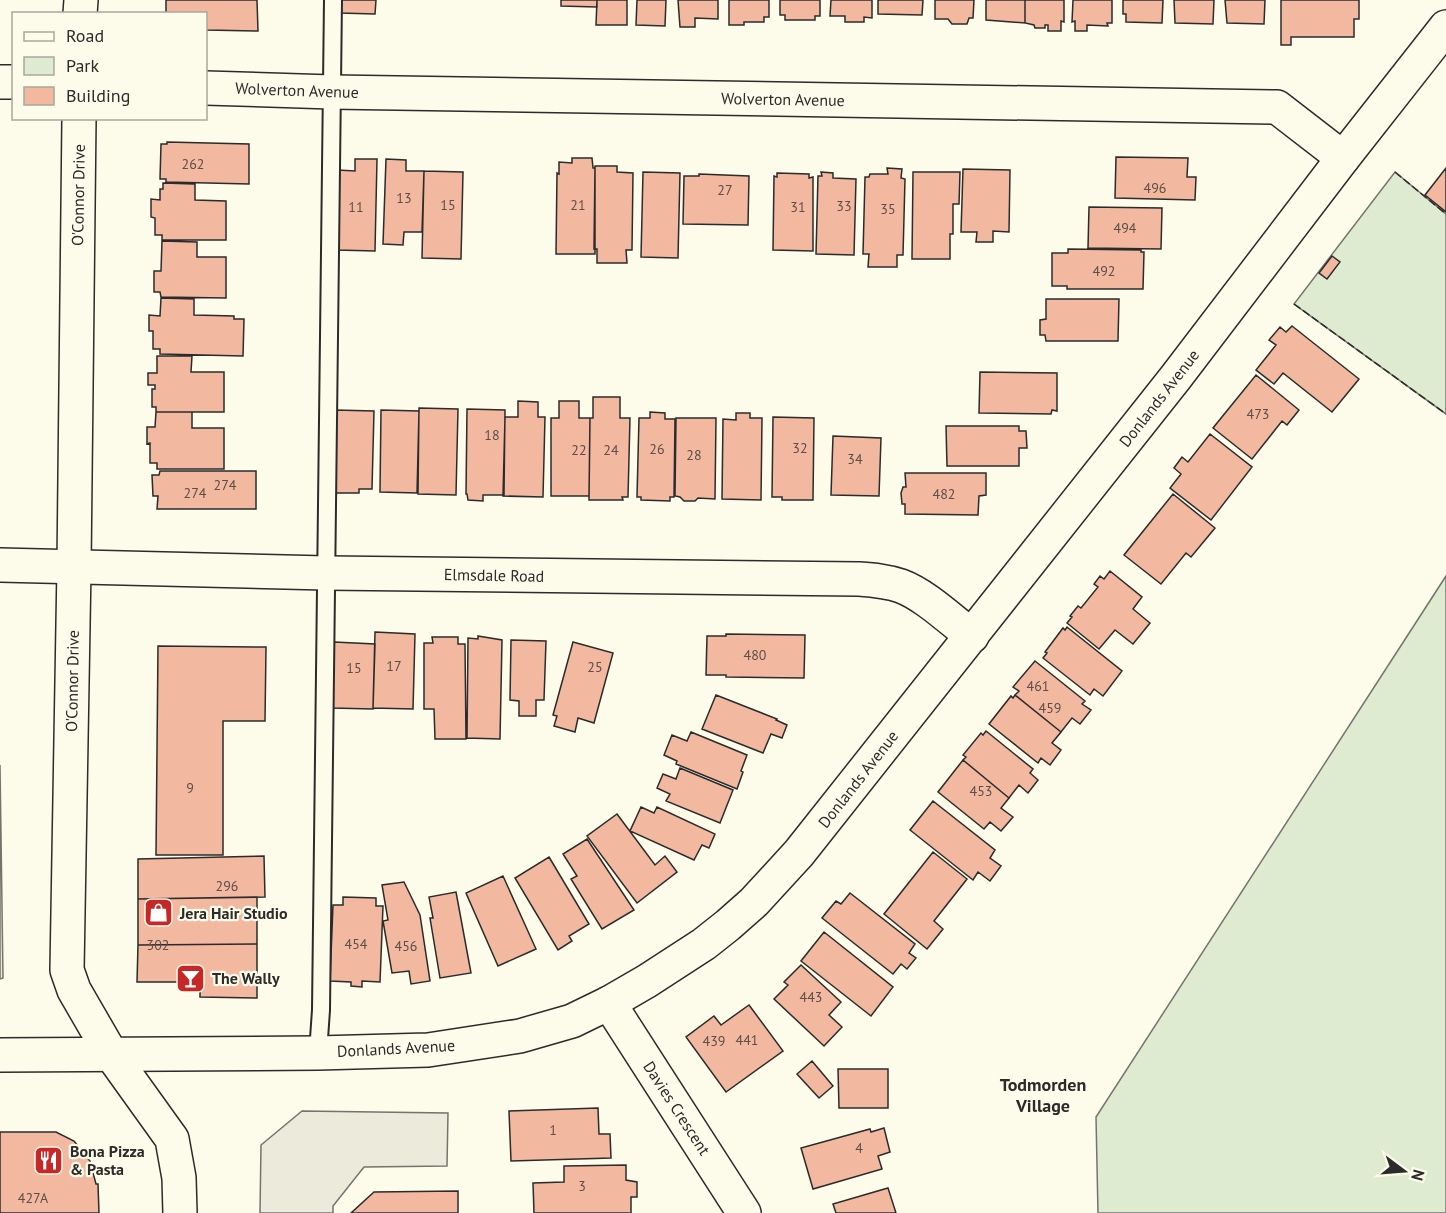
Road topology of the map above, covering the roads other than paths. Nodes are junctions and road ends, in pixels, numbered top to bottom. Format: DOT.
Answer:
graph roads {
  1 [pos="333,0"];
  2 [pos="1446,27"];
  3 [pos="207,88"];
  4 [pos="332,92"];
  5 [pos="79,120"];
  6 [pos="1343,158"];
  7 [pos="0,565"];
  8 [pos="74,567"];
  9 [pos="326,573"];
  10 [pos="972,636"];
  11 [pos="609,1003"];
  12 [pos="318,1053"];
  13 [pos="111,1054"];
  14 [pos="0,1055"];
  15 [pos="180,1213"];
  16 [pos="744,1213"];
  1 -- 4 [label="lane"];
  2 -- 6 [label="street, Donlands Avenue"];
  3 -- 4 [label="street, Wolverton Avenue"];
  4 -- 6 [label="street, Wolverton Avenue"];
  4 -- 9 [label="lane"];
  5 -- 8 [label="street, O'Connor Drive"];
  6 -- 10 [label="street, Donlands Avenue"];
  7 -- 8 [label="street, Elmsdale Road"];
  8 -- 9 [label="street, Elmsdale Road"];
  8 -- 13 [label="street, O'Connor Drive"];
  9 -- 10 [label="street, Elmsdale Road"];
  9 -- 12 [label="lane"];
  10 -- 11 [label="street, Donlands Avenue"];
  11 -- 12 [label="street, Donlands Avenue"];
  11 -- 16 [label="street, Davies Crescent"];
  12 -- 13 [label="street, Donlands Avenue"];
  13 -- 14 [label="street, Donlands Avenue"];
  13 -- 15 [label="street, O'Connor Drive"];
}
